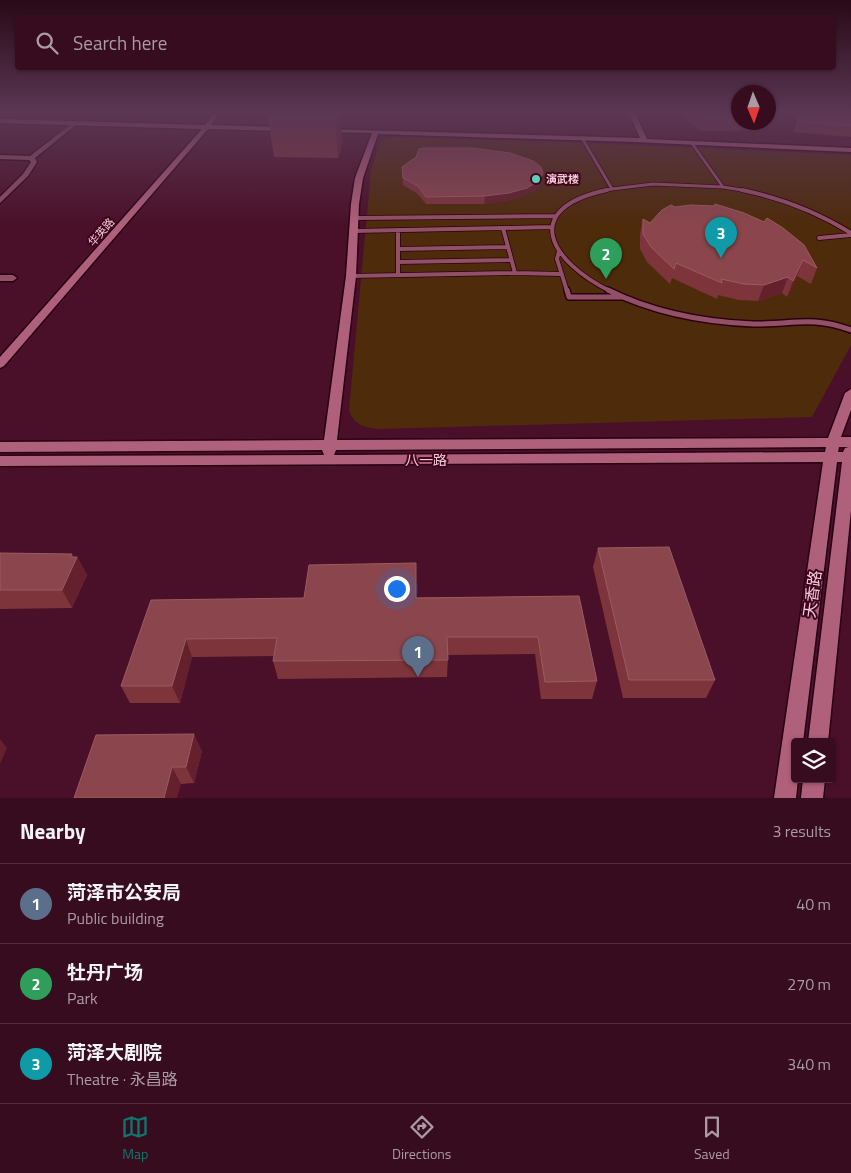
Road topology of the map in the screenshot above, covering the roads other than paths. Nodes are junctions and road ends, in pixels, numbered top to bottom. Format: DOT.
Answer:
graph roads {
  1 [pos="41,150"];
  2 [pos="186,150"];
  3 [pos="369,150"];
  4 [pos="589,150"];
  5 [pos="698,150"];
  6 [pos="0,157"];
  7 [pos="31,158"];
  8 [pos="723,187"];
  9 [pos="612,189"];
  10 [pos="0,201"];
  11 [pos="556,216"];
  12 [pos="355,218"];
  13 [pos="551,227"];
  14 [pos="503,228"];
  15 [pos="398,230"];
  16 [pos="354,231"];
  17 [pos="851,234"];
  18 [pos="819,238"];
  19 [pos="508,247"];
  20 [pos="398,249"];
  21 [pos="558,251"];
  22 [pos="511,260"];
  23 [pos="398,262"];
  24 [pos="515,273"];
  25 [pos="561,274"];
  26 [pos="398,275"];
  27 [pos="351,276"];
  28 [pos="0,278"];
  29 [pos="13,278"];
  30 [pos="624,297"];
  31 [pos="851,330"];
  32 [pos="0,364"];
  33 [pos="851,393"];
  34 [pos="0,446"];
  35 [pos="831,450"];
  36 [pos="850,451"];
  37 [pos="328,459"];
  38 [pos="0,461"];
  39 [pos="818,738"];
  40 [pos="814,783"];
  41 [pos="785,798"];
  42 [pos="812,798"];
  1 -- 7 [label="street"];
  2 -- 32 [label="main road, 华英路"];
  3 -- 12 [label="main road"];
  4 -- 9 [label="lane"];
  5 -- 8 [label="lane"];
  6 -- 7 [label="street"];
  7 -- 10 [label="street"];
  8 -- 9 [label="lane"];
  8 -- 17 [label="lane"];
  9 -- 11 [label="lane"];
  11 -- 12 [label="lane"];
  11 -- 13 [label="lane"];
  12 -- 16 [label="main road"];
  13 -- 14 [label="lane"];
  13 -- 21 [label="lane"];
  14 -- 15 [label="lane"];
  14 -- 19 [label="lane"];
  15 -- 16 [label="lane"];
  15 -- 20 [label="lane"];
  16 -- 27 [label="main road"];
  17 -- 18 [label="lane"];
  19 -- 20 [label="lane"];
  19 -- 22 [label="lane"];
  20 -- 23 [label="lane"];
  21 -- 25 [label="lane"];
  21 -- 30 [label="lane"];
  22 -- 23 [label="lane"];
  22 -- 24 [label="lane"];
  23 -- 26 [label="lane"];
  24 -- 25 [label="lane"];
  24 -- 26 [label="lane"];
  25 -- 30 [label="lane"];
  26 -- 27 [label="lane"];
  27 -- 37 [label="main road"];
  28 -- 29 [label="street"];
  30 -- 31 [label="lane"];
  33 -- 35 [label="main road, 天香路"];
  34 -- 35 [label="main road"];
  35 -- 36 [label="main road, 八一路"];
  35 -- 37 [label="main road, 八一路"];
  35 -- 41 [label="main road, 天香路"];
  36 -- 39 [label="main road, 天香路"];
  37 -- 38 [label="main road, 八一路"];
  40 -- 42 [label="main road"];
}
